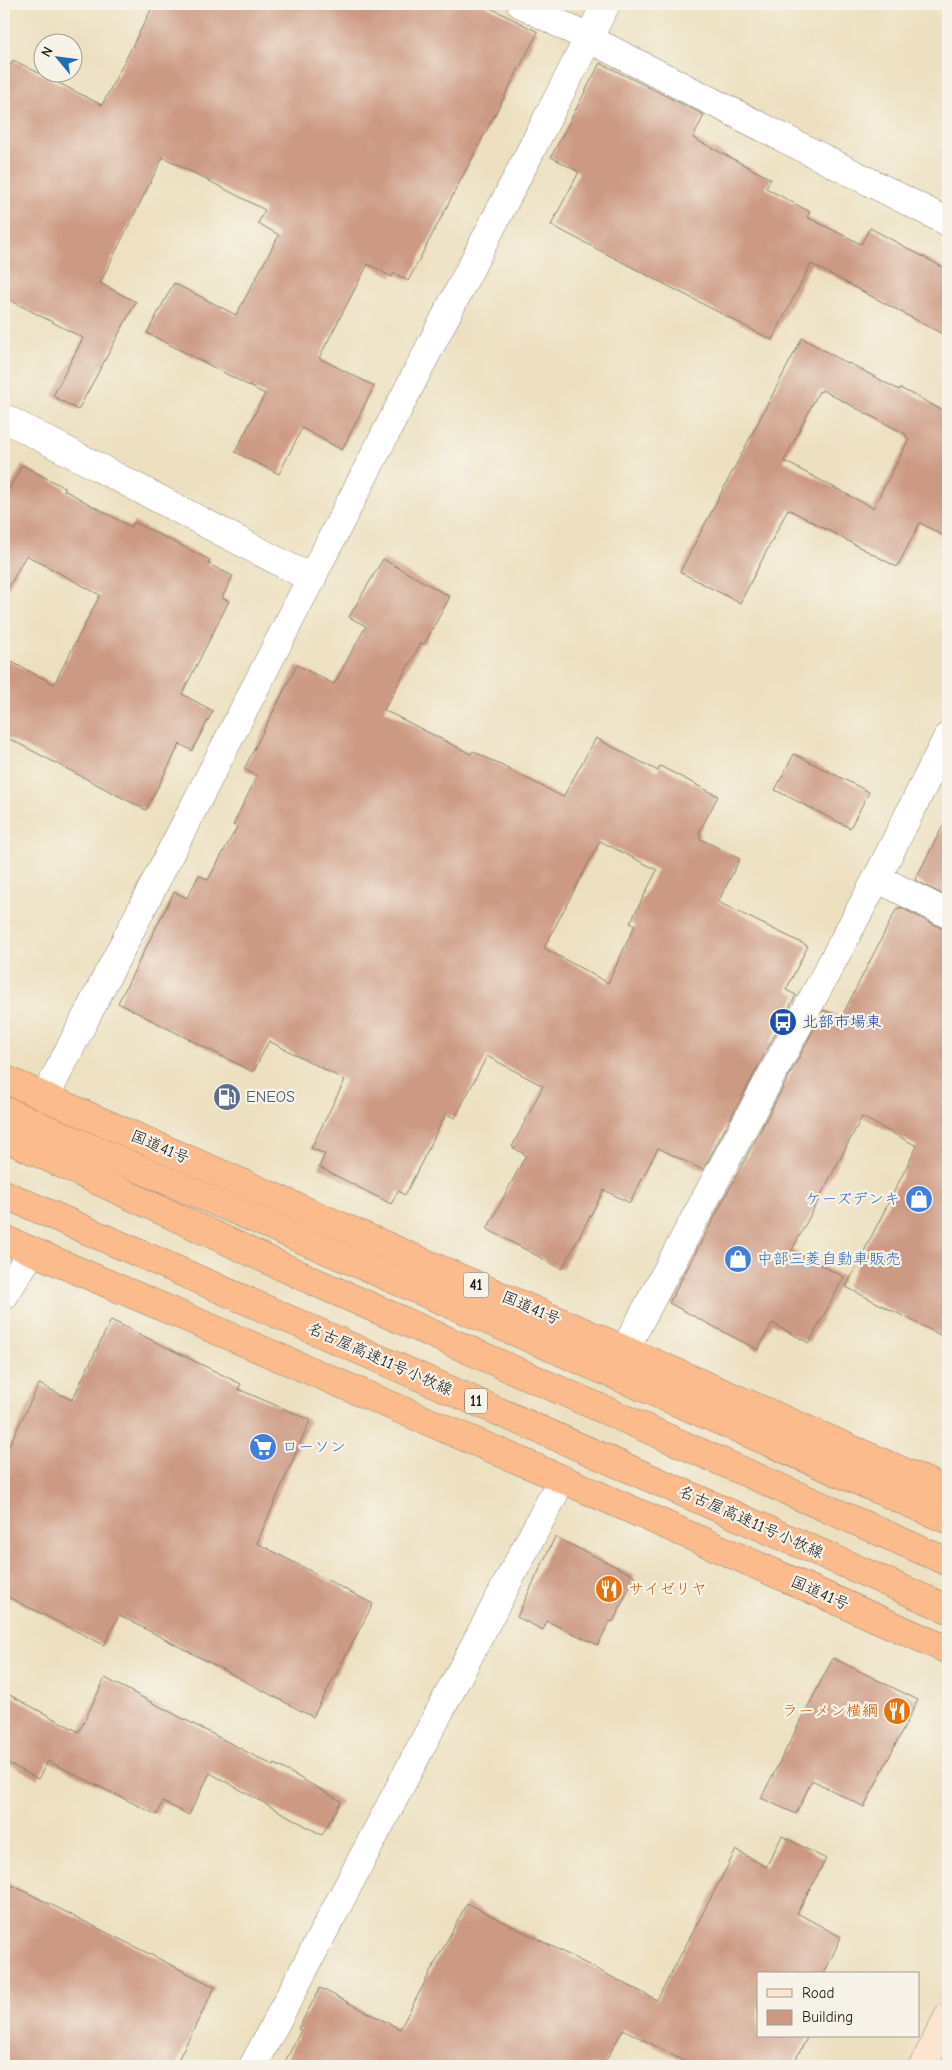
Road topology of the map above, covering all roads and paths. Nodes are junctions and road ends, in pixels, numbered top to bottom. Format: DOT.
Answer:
graph roads {
  1 [pos="521,4"];
  2 [pos="606,4"];
  3 [pos="588,39"];
  4 [pos="948,222"];
  5 [pos="4,418"];
  6 [pos="312,579"];
  7 [pos="948,736"];
  8 [pos="877,878"];
  9 [pos="948,914"];
  10 [pos="4,1079"];
  11 [pos="45,1097"];
  12 [pos="4,1110"];
  13 [pos="4,1137"];
  14 [pos="4,1194"];
  15 [pos="4,1239"];
  16 [pos="32,1251"];
  17 [pos="4,1296"];
  18 [pos="625,1349"];
  19 [pos="562,1479"];
  20 [pos="948,1492"];
  21 [pos="948,1520"];
  22 [pos="948,1562"];
  23 [pos="948,1609"];
  24 [pos="948,1650"];
  25 [pos="948,2017"];
  26 [pos="253,2066"];
  27 [pos="923,2066"];
  1 -- 3 [label="street"];
  2 -- 3 [label="street"];
  3 -- 4 [label="street"];
  3 -- 6 [label="street"];
  5 -- 6 [label="street"];
  6 -- 11 [label="street"];
  7 -- 8 [label="street"];
  8 -- 9 [label="street"];
  8 -- 18 [label="street"];
  10 -- 11 [label="highway, 国道41号 / 41"];
  11 -- 18 [label="highway, 国道41号 / 41"];
  12 -- 21 [label="highway"];
  13 -- 22 [label="highway"];
  14 -- 23 [label="highway, 名古屋高速11号小牧線 / 11"];
  15 -- 16 [label="highway, 国道41号"];
  16 -- 17 [label="street"];
  16 -- 19 [label="highway, 国道41号"];
  18 -- 20 [label="highway, 国道41号 / 41"];
  19 -- 24 [label="highway, 国道41号"];
  19 -- 26 [label="street"];
  25 -- 27 [label="street"];
}
